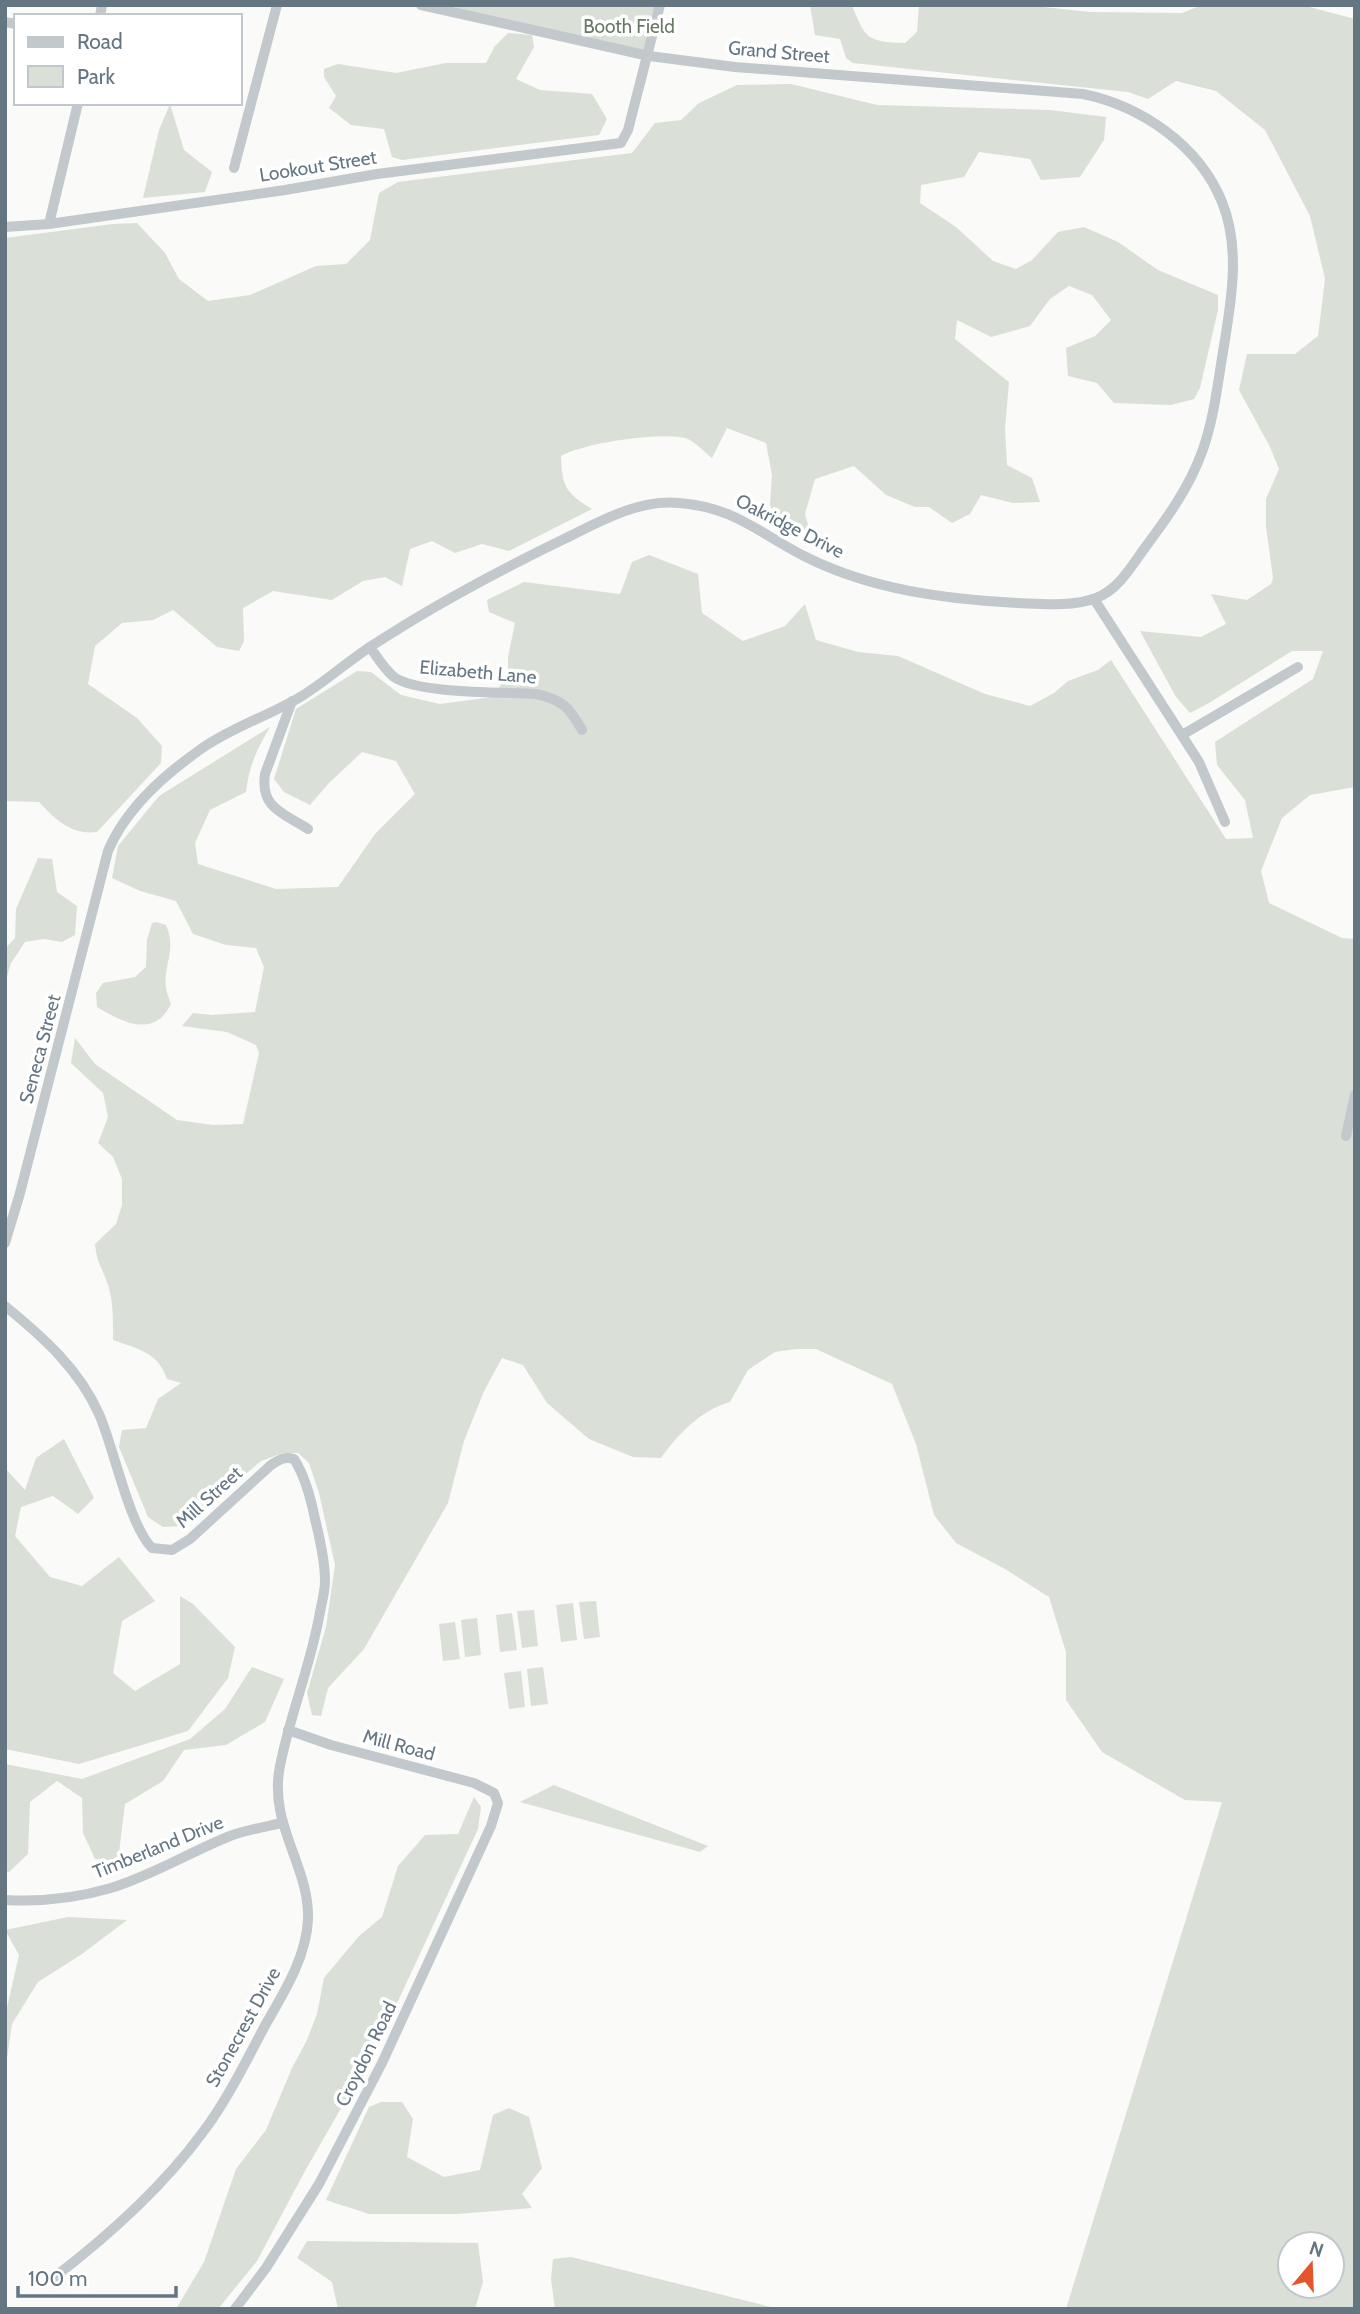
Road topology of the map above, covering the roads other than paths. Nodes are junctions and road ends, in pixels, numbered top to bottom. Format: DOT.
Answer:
graph roads {
  1 [pos="276,5"];
  2 [pos="421,5"];
  3 [pos="660,5"];
  4 [pos="452,9"];
  5 [pos="649,56"];
  6 [pos="78,105"];
  7 [pos="1136,111"];
  8 [pos="234,168"];
  9 [pos="49,224"];
  10 [pos="5,227"];
  11 [pos="1094,599"];
  12 [pos="370,647"];
  13 [pos="1298,667"];
  14 [pos="292,701"];
  15 [pos="582,730"];
  16 [pos="1182,735"];
  17 [pos="1225,822"];
  18 [pos="308,829"];
  19 [pos="105,862"];
  20 [pos="1355,1095"];
  21 [pos="1346,1136"];
  22 [pos="5,1243"];
  23 [pos="5,1306"];
  24 [pos="288,1730"];
  25 [pos="497,1798"];
  26 [pos="282,1823"];
  27 [pos="5,1900"];
  28 [pos="52,2279"];
  29 [pos="235,2309"];
  1 -- 8 [label="street"];
  2 -- 4 [label="street, Grand Street"];
  3 -- 5 [label="street"];
  4 -- 5 [label="street, Grand Street"];
  5 -- 7 [label="street, Grand Street"];
  5 -- 9 [label="street, Lookout Street"];
  6 -- 9 [label="street"];
  7 -- 11 [label="street, Oakridge Drive"];
  9 -- 10 [label="street, Lookout Street"];
  11 -- 12 [label="street, Oakridge Drive"];
  11 -- 16 [label="street"];
  12 -- 14 [label="street, Oakridge Drive"];
  12 -- 15 [label="street, Elizabeth Lane"];
  13 -- 16 [label="street"];
  14 -- 18 [label="street"];
  14 -- 19 [label="street, Oakridge Drive"];
  16 -- 17 [label="street"];
  19 -- 22 [label="street, Seneca Street"];
  20 -- 21 [label="street"];
  23 -- 24 [label="street, Mill Street"];
  24 -- 25 [label="street, Mill Road"];
  24 -- 26 [label="street, Stonecrest Drive"];
  25 -- 29 [label="street, Croydon Road"];
  26 -- 27 [label="street, Timberland Drive"];
  26 -- 28 [label="street, Stonecrest Drive"];
}
